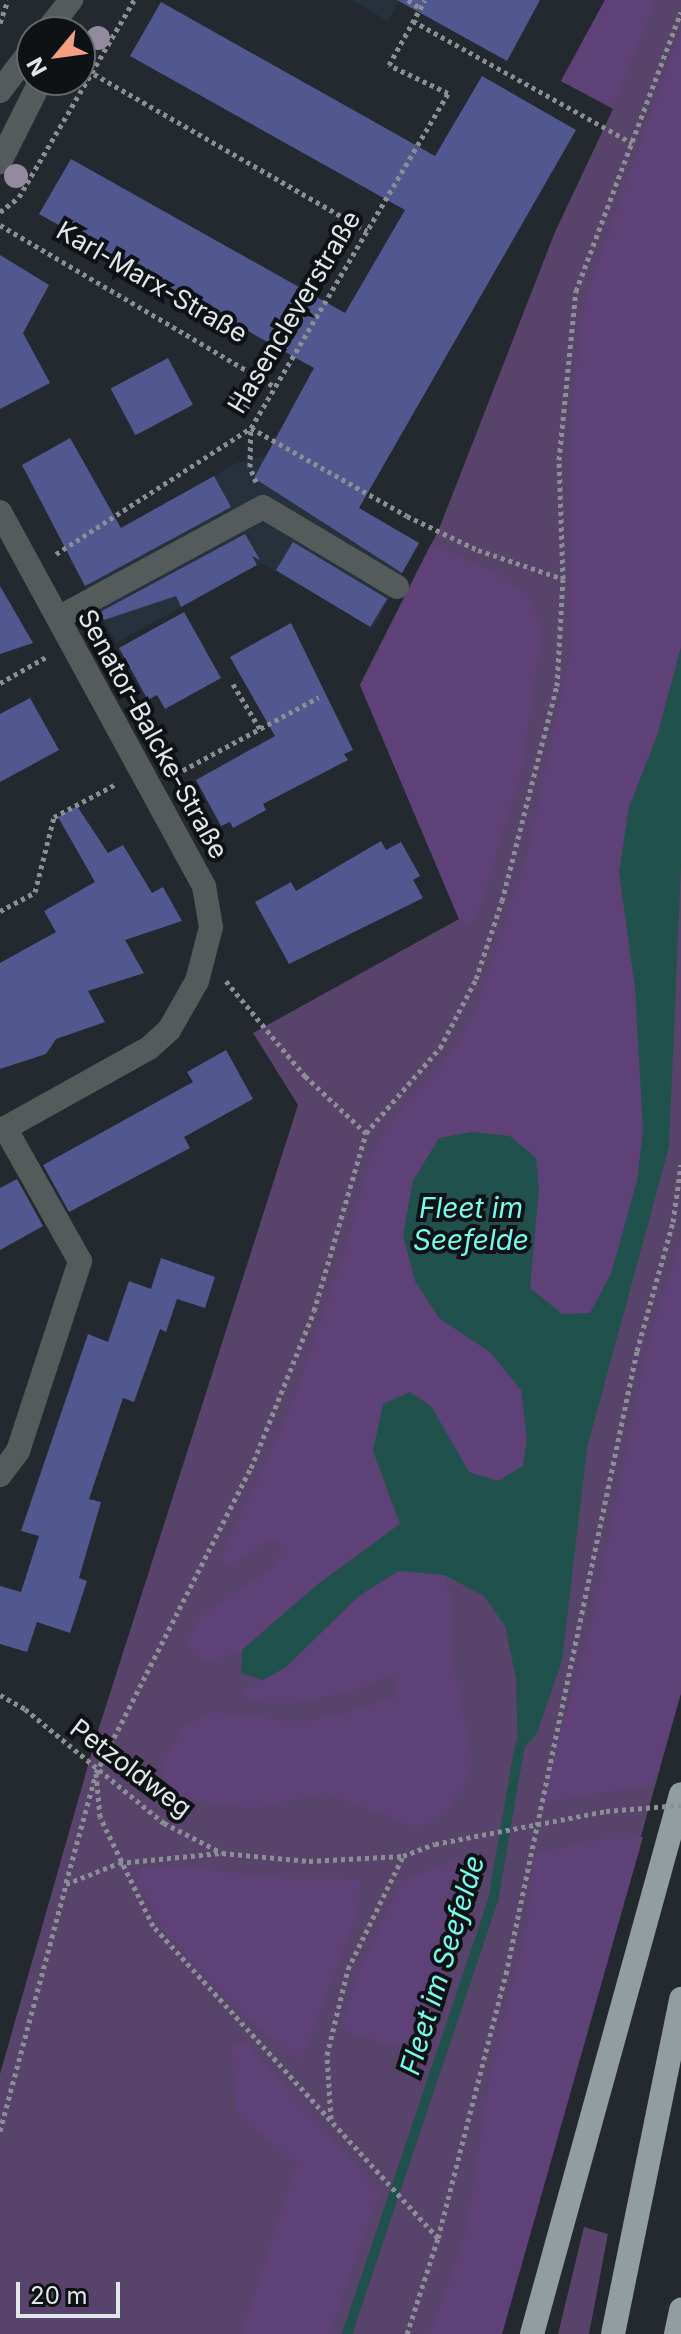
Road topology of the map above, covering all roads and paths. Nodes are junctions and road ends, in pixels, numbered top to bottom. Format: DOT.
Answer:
graph roads {
  1 [pos="8,0"];
  2 [pos="134,0"];
  3 [pos="408,0"];
  4 [pos="425,0"];
  5 [pos="420,8"];
  6 [pos="681,12"];
  7 [pos="413,21"];
  8 [pos="0,23"];
  9 [pos="16,70"];
  10 [pos="96,70"];
  11 [pos="96,75"];
  12 [pos="0,91"];
  13 [pos="33,96"];
  14 [pos="81,96"];
  15 [pos="632,143"];
  16 [pos="0,162"];
  17 [pos="0,212"];
  18 [pos="0,225"];
  19 [pos="367,231"];
  20 [pos="275,387"];
  21 [pos="251,428"];
  22 [pos="263,507"];
  23 [pos="0,512"];
  24 [pos="32,569"];
  25 [pos="563,579"];
  26 [pos="397,587"];
  27 [pos="58,618"];
  28 [pos="72,642"];
  29 [pos="0,683"];
  30 [pos="233,684"];
  31 [pos="319,697"];
  32 [pos="260,729"];
  33 [pos="147,779"];
  34 [pos="0,911"];
  35 [pos="205,956"];
  36 [pos="2,1130"];
  37 [pos="366,1133"];
  38 [pos="681,1165"];
  39 [pos="0,1475"];
  40 [pos="0,1695"];
  41 [pos="96,1773"];
  42 [pos="681,1794"];
  43 [pos="681,1805"];
  44 [pos="222,1853"];
  45 [pos="403,1856"];
  46 [pos="119,1863"];
  47 [pos="66,1884"];
  48 [pos="681,1999"];
  49 [pos="0,2089"];
  50 [pos="11,2092"];
  51 [pos="331,2120"];
  52 [pos="0,2131"];
  53 [pos="438,2238"];
  54 [pos="681,2310"];
  55 [pos="407,2334"];
  56 [pos="532,2334"];
  57 [pos="613,2334"];
  58 [pos="676,2334"];
  1 -- 8 [label="path"];
  2 -- 10 [label="path"];
  3 -- 5 [label="path"];
  4 -- 5 [label="path, Hasencleverstraße"];
  5 -- 7 [label="path, Hasencleverstraße"];
  6 -- 15 [label="path"];
  7 -- 15 [label="path"];
  7 -- 19 [label="path, Hasencleverstraße"];
  9 -- 12 [label="street"];
  11 -- 19 [label="path"];
  13 -- 16 [label="street"];
  14 -- 17 [label="path"];
  15 -- 25 [label="path"];
  18 -- 20 [label="path, Karl-Marx-Straße"];
  19 -- 20 [label="path, Hasencleverstraße"];
  20 -- 21 [label="path, Hasencleverstraße"];
  21 -- 22 [label="path"];
  21 -- 24 [label="path, Hasencleverstraße"];
  21 -- 25 [label="path"];
  22 -- 26 [label="street"];
  22 -- 27 [label="street"];
  23 -- 24 [label="street, Senator-Balcke-Straße"];
  24 -- 27 [label="street, Senator-Balcke-Straße"];
  25 -- 37 [label="path"];
  27 -- 28 [label="street, Senator-Balcke-Straße"];
  28 -- 29 [label="path"];
  28 -- 33 [label="street, Senator-Balcke-Straße"];
  30 -- 32 [label="path"];
  31 -- 32 [label="path"];
  32 -- 33 [label="path"];
  33 -- 34 [label="path"];
  33 -- 35 [label="street, Senator-Balcke-Straße"];
  35 -- 36 [label="street, Senator-Balcke-Straße"];
  35 -- 37 [label="path"];
  36 -- 39 [label="street"];
  37 -- 41 [label="path"];
  38 -- 53 [label="path"];
  40 -- 41 [label="path, Petzoldweg"];
  41 -- 44 [label="path, Petzoldweg"];
  41 -- 46 [label="path"];
  41 -- 47 [label="path"];
  42 -- 56 [label="highway"];
  43 -- 45 [label="path, Petzoldweg, bridge"];
  44 -- 45 [label="path, Petzoldweg"];
  44 -- 46 [label="path"];
  45 -- 51 [label="path"];
  46 -- 47 [label="path"];
  46 -- 51 [label="path"];
  47 -- 50 [label="path"];
  48 -- 57 [label="highway"];
  49 -- 50 [label="path"];
  50 -- 52 [label="path"];
  51 -- 53 [label="path"];
  53 -- 55 [label="path"];
  54 -- 58 [label="highway"];
}
